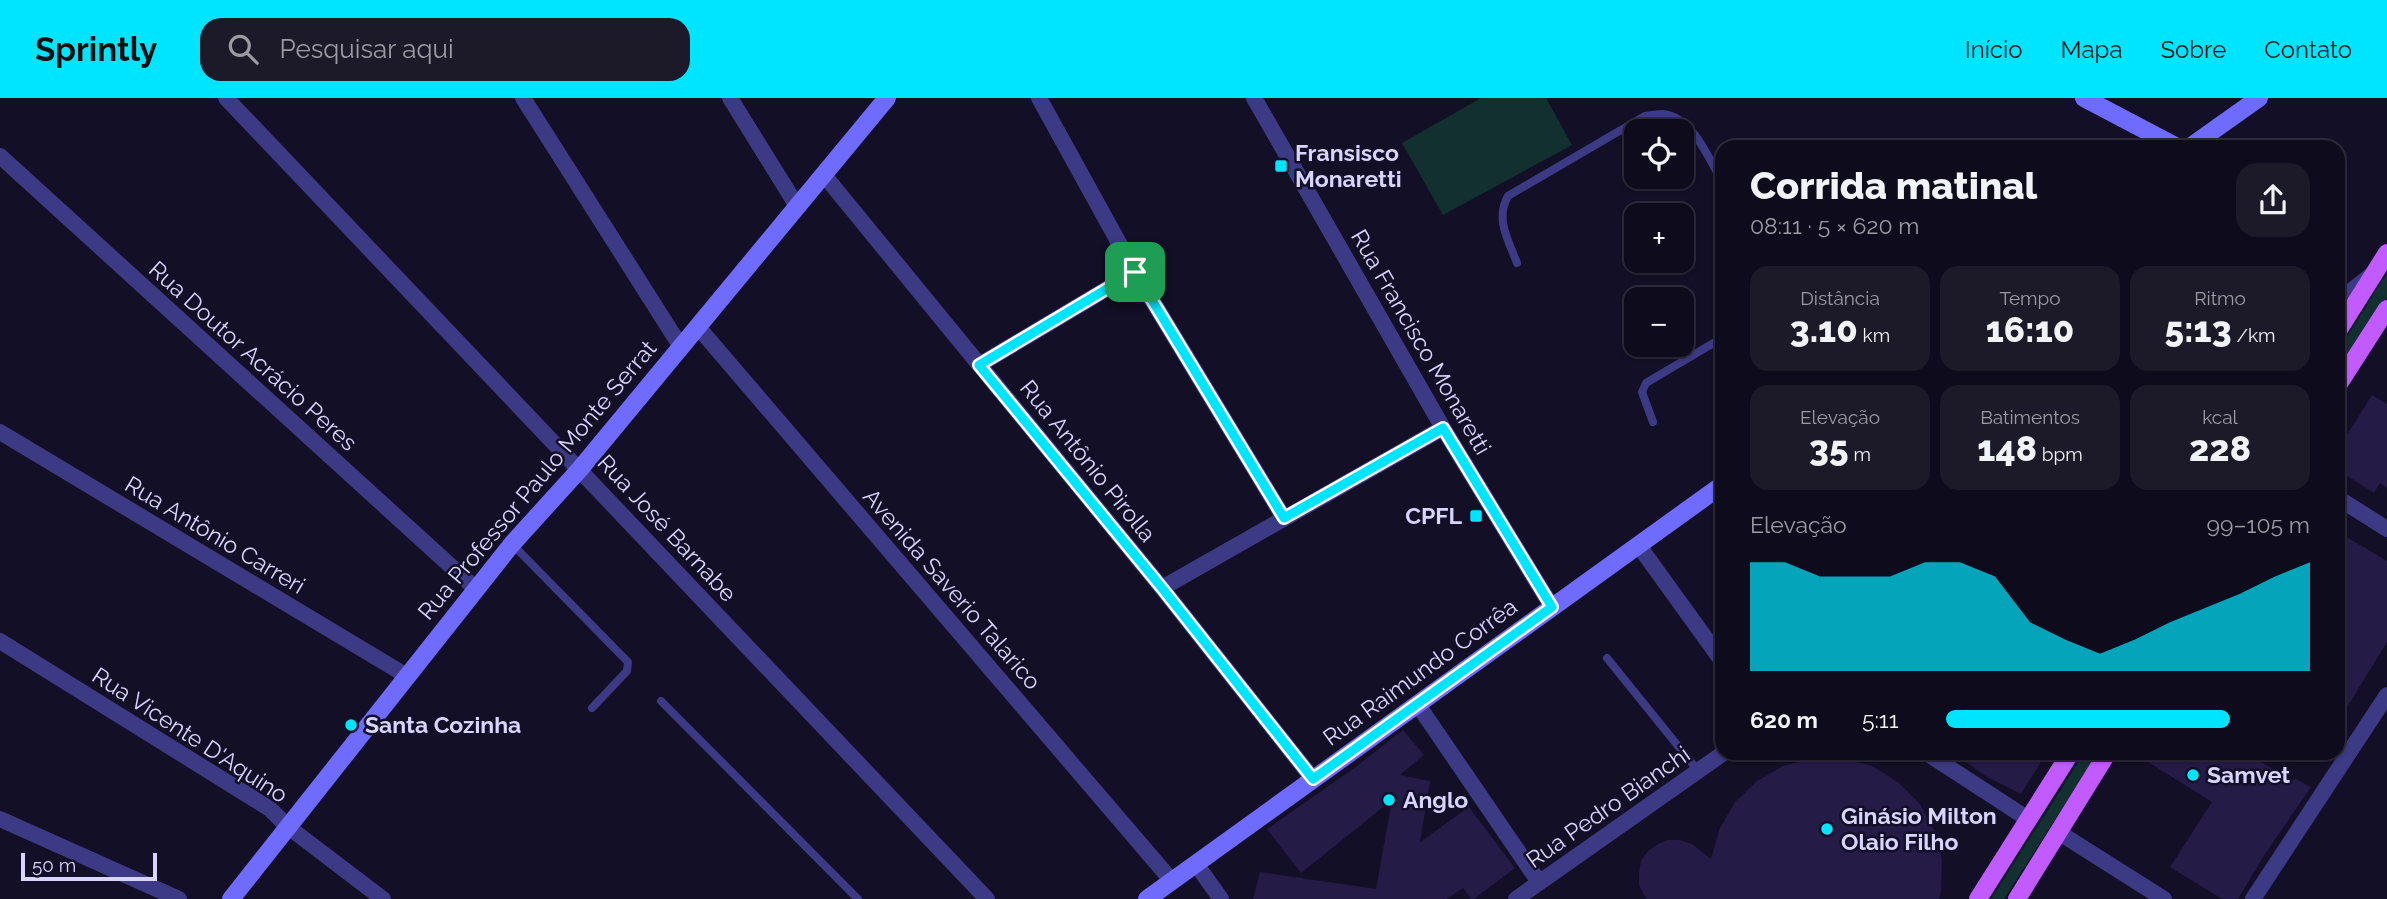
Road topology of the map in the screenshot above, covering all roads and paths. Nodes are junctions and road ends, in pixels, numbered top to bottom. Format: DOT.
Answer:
graph roads {
  1 [pos="226,98"];
  2 [pos="523,98"];
  3 [pos="730,98"];
  4 [pos="887,98"];
  5 [pos="1039,98"];
  6 [pos="2084,98"];
  7 [pos="2259,98"];
  8 [pos="1262,101"];
  9 [pos="2164,140"];
  10 [pos="2200,140"];
  11 [pos="0,156"];
  12 [pos="1715,170"];
  13 [pos="824,176"];
  14 [pos="797,206"];
  15 [pos="2387,253"];
  16 [pos="1517,263"];
  17 [pos="1135,272"];
  18 [pos="2375,272"];
  19 [pos="2345,296"];
  20 [pos="2387,309"];
  21 [pos="2345,320"];
  22 [pos="698,327"];
  23 [pos="1715,342"];
  24 [pos="681,347"];
  25 [pos="979,365"];
  26 [pos="2345,374"];
  27 [pos="1653,422"];
  28 [pos="1443,428"];
  29 [pos="0,432"];
  30 [pos="580,469"];
  31 [pos="1715,490"];
  32 [pos="2345,502"];
  33 [pos="1284,518"];
  34 [pos="2387,528"];
  35 [pos="512,544"];
  36 [pos="1639,546"];
  37 [pos="1162,588"];
  38 [pos="476,589"];
  39 [pos="1552,607"];
  40 [pos="0,641"];
  41 [pos="1715,651"];
  42 [pos="1607,658"];
  43 [pos="407,676"];
  44 [pos="2387,695"];
  45 [pos="661,701"];
  46 [pos="1418,705"];
  47 [pos="592,708"];
  48 [pos="2345,759"];
  49 [pos="1715,760"];
  50 [pos="1937,760"];
  51 [pos="2066,760"];
  52 [pos="2103,760"];
  53 [pos="2344,760"];
  54 [pos="1699,772"];
  55 [pos="1313,779"];
  56 [pos="0,818"];
  57 [pos="2028,820"];
  58 [pos="287,826"];
  59 [pos="2058,832"];
  60 [pos="1196,864"];
  61 [pos="1172,881"];
  62 [pos="1539,883"];
  63 [pos="179,899"];
  64 [pos="231,899"];
  65 [pos="383,899"];
  66 [pos="858,899"];
  67 [pos="987,899"];
  68 [pos="1147,899"];
  69 [pos="1222,899"];
  70 [pos="1516,899"];
  71 [pos="1978,899"];
  72 [pos="2017,899"];
  73 [pos="2164,899"];
  74 [pos="2253,899"];
  1 -- 30 [label="street, Rua José Barnabe"];
  2 -- 24 [label="street"];
  3 -- 14 [label="street"];
  4 -- 13 [label="street, Rua Professor Paulo Monte Serrat"];
  5 -- 17 [label="street"];
  6 -- 9 [label="street"];
  7 -- 10 [label="street"];
  8 -- 28 [label="street, Rua Francisco Monaretti"];
  11 -- 38 [label="street, Rua Doutor Acrácio Peres"];
  12 -- 16 [label="lane"];
  13 -- 14 [label="street, Rua Professor Paulo Monte Serrat"];
  13 -- 25 [label="street, Rua Antônio Pirolla"];
  14 -- 22 [label="street, Rua Professor Paulo Monte Serrat"];
  15 -- 18 [label="main road"];
  17 -- 25 [label="street"];
  17 -- 33 [label="street"];
  18 -- 19 [label="street"];
  18 -- 21 [label="main road"];
  20 -- 26 [label="main road"];
  22 -- 24 [label="street, Rua Professor Paulo Monte Serrat"];
  22 -- 61 [label="street, Avenida Saverio Talarico"];
  23 -- 27 [label="lane"];
  24 -- 30 [label="street, Rua Professor Paulo Monte Serrat"];
  25 -- 37 [label="street, Rua Antônio Pirolla"];
  28 -- 33 [label="street"];
  28 -- 39 [label="street, Rua Francisco Monaretti"];
  29 -- 43 [label="street, Rua Antônio Carreri"];
  30 -- 35 [label="street, Rua Professor Paulo Monte Serrat"];
  30 -- 67 [label="street, Rua José Barnabe"];
  31 -- 36 [label="street, Rua Raimundo Corrêa"];
  32 -- 34 [label="street"];
  33 -- 37 [label="street"];
  35 -- 38 [label="street, Rua Professor Paulo Monte Serrat"];
  35 -- 47 [label="lane"];
  36 -- 39 [label="street, Rua Raimundo Corrêa"];
  36 -- 41 [label="street"];
  37 -- 55 [label="street, Rua Antônio Pirolla"];
  38 -- 43 [label="street, Rua Professor Paulo Monte Serrat"];
  39 -- 46 [label="street, Rua Raimundo Corrêa"];
  40 -- 58 [label="street, Rua Vicente D'Aquino"];
  42 -- 54 [label="lane"];
  43 -- 58 [label="street, Rua Professor Paulo Monte Serrat"];
  44 -- 48 [label="street"];
  45 -- 66 [label="lane"];
  46 -- 55 [label="street, Rua Raimundo Corrêa"];
  46 -- 62 [label="street"];
  49 -- 54 [label="street, Rua Pedro Bianchi"];
  50 -- 57 [label="street"];
  51 -- 57 [label="main road"];
  52 -- 59 [label="main road"];
  53 -- 74 [label="street"];
  54 -- 62 [label="street, Rua Pedro Bianchi"];
  55 -- 60 [label="street, Rua Raimundo Corrêa"];
  56 -- 63 [label="street"];
  57 -- 71 [label="main road"];
  58 -- 64 [label="street, Rua Professor Paulo Monte Serrat"];
  58 -- 65 [label="street, Rua Vicente D'Aquino"];
  59 -- 72 [label="main road"];
  59 -- 73 [label="street"];
  60 -- 61 [label="street, Rua Raimundo Corrêa"];
  60 -- 69 [label="street"];
  61 -- 68 [label="street, Rua Raimundo Corrêa"];
  62 -- 70 [label="street, Rua Pedro Bianchi"];
}
